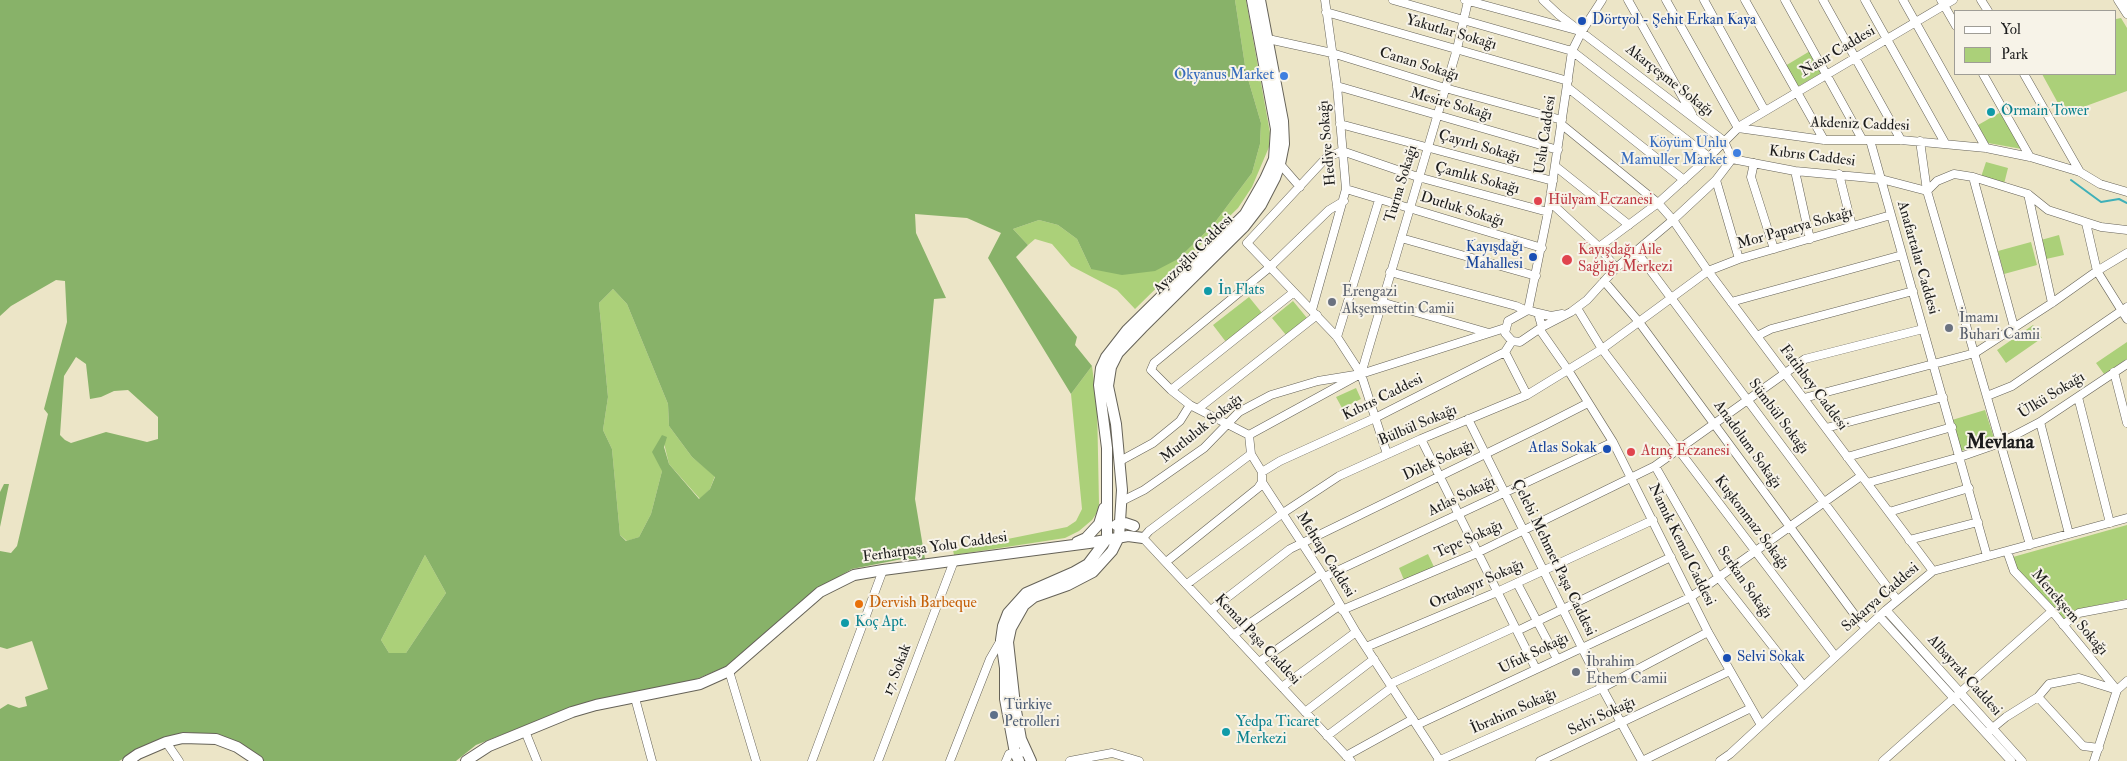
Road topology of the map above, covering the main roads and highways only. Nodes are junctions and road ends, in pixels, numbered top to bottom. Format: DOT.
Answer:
graph roads {
  1 [pos="1252,0"];
  2 [pos="1260,0"];
  3 [pos="1107,493"];
  4 [pos="1122,503"];
  5 [pos="1121,523"];
  6 [pos="1134,526"];
  7 [pos="1107,534"];
  8 [pos="1119,537"];
  9 [pos="1088,540"];
  10 [pos="1100,550"];
  11 [pos="1029,756"];
  12 [pos="1017,757"];
  13 [pos="128,761"];
  14 [pos="258,761"];
  15 [pos="466,761"];
  1 -- 3 [label="main road, Ayazoğlu Caddesi"];
  2 -- 4 [label="main road, Ayazoğlu Caddesi"];
  3 -- 7 [label="main road"];
  3 -- 9 [label="main road"];
  4 -- 5 [label="main road, Ayazoğlu Caddesi"];
  4 -- 6 [label="main road"];
  5 -- 6 [label="main road"];
  5 -- 7 [label="main road"];
  5 -- 8 [label="main road, Ayazoğlu Caddesi"];
  6 -- 8 [label="main road"];
  7 -- 8 [label="main road"];
  7 -- 9 [label="main road, Ferhatpaşa Yolu Caddesi"];
  7 -- 10 [label="main road"];
  8 -- 11 [label="main road"];
  9 -- 10 [label="main road"];
  9 -- 15 [label="main road, Ferhatpaşa Yolu Caddesi"];
  10 -- 12 [label="main road"];
  13 -- 14 [label="main road"];
}
